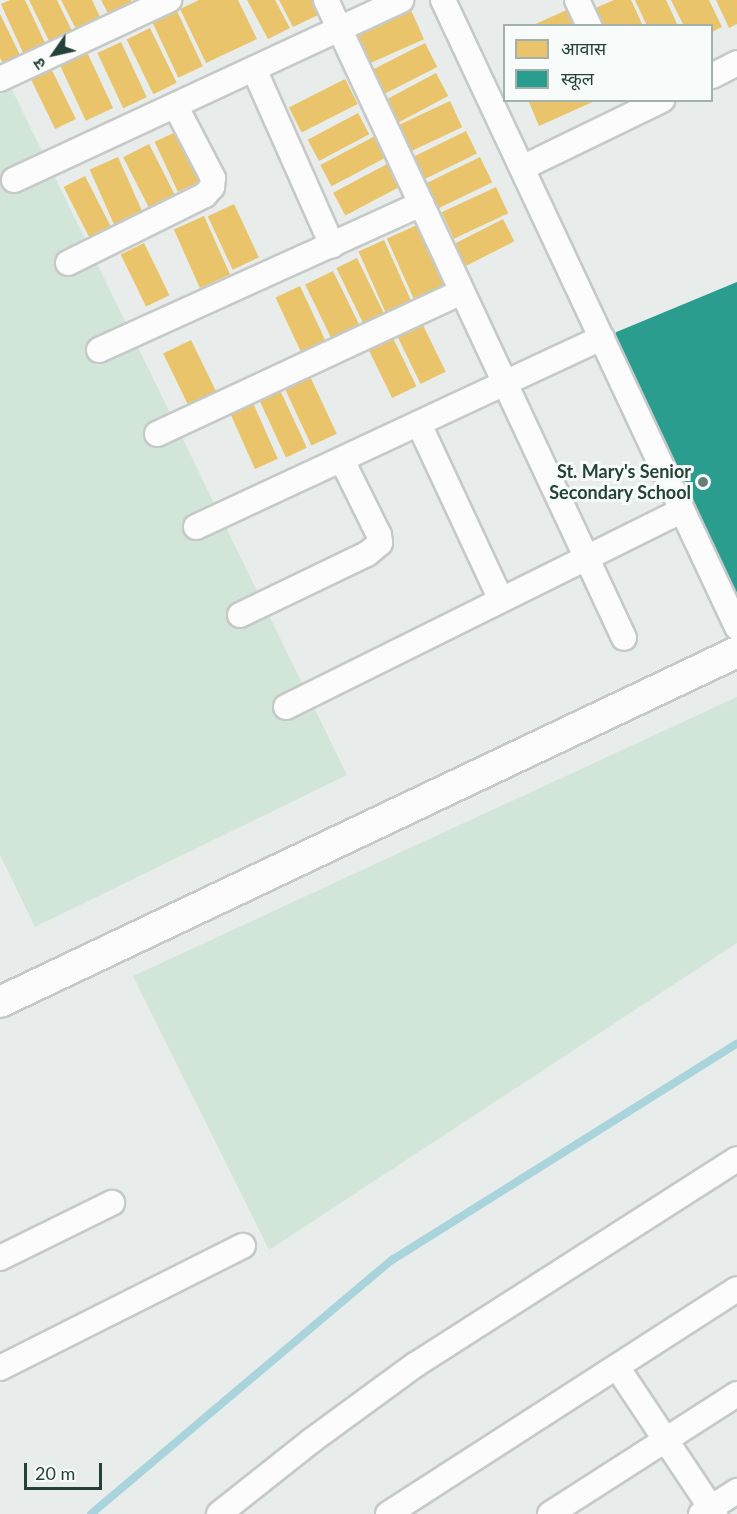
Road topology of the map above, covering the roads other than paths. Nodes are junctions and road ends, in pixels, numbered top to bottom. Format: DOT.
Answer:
graph roads {
  1 [pos="169,0"];
  2 [pos="326,0"];
  3 [pos="401,0"];
  4 [pos="443,0"];
  5 [pos="579,0"];
  6 [pos="588,24"];
  7 [pos="340,28"];
  8 [pos="737,63"];
  9 [pos="254,69"];
  10 [pos="713,75"];
  11 [pos="0,79"];
  12 [pos="654,102"];
  13 [pos="175,105"];
  14 [pos="628,108"];
  15 [pos="522,168"];
  16 [pos="14,180"];
  17 [pos="421,204"];
  18 [pos="332,245"];
  19 [pos="68,263"];
  20 [pos="462,292"];
  21 [pos="602,338"];
  22 [pos="99,350"];
  23 [pos="505,384"];
  24 [pos="419,424"];
  25 [pos="157,434"];
  26 [pos="342,460"];
  27 [pos="682,510"];
  28 [pos="196,528"];
  29 [pos="586,558"];
  30 [pos="501,600"];
  31 [pos="240,615"];
  32 [pos="737,627"];
  33 [pos="624,638"];
  34 [pos="737,652"];
  35 [pos="286,707"];
  36 [pos="0,1002"];
  37 [pos="737,1159"];
  38 [pos="112,1203"];
  39 [pos="243,1246"];
  40 [pos="0,1258"];
  41 [pos="737,1289"];
  42 [pos="0,1368"];
  43 [pos="617,1368"];
  44 [pos="737,1394"];
  45 [pos="666,1440"];
  46 [pos="737,1491"];
  47 [pos="709,1512"];
  48 [pos="219,1514"];
  49 [pos="388,1514"];
  50 [pos="550,1514"];
  1 -- 11 [label="street"];
  2 -- 7 [label="street"];
  3 -- 7 [label="street"];
  4 -- 15 [label="street"];
  5 -- 6 [label="street"];
  7 -- 9 [label="street"];
  7 -- 17 [label="street"];
  8 -- 10 [label="street"];
  9 -- 13 [label="street"];
  9 -- 18 [label="street"];
  12 -- 14 [label="street"];
  13 -- 16 [label="street"];
  13 -- 19 [label="street"];
  14 -- 15 [label="street"];
  15 -- 21 [label="street"];
  17 -- 18 [label="street"];
  17 -- 20 [label="street"];
  18 -- 22 [label="street"];
  20 -- 23 [label="street"];
  20 -- 25 [label="street"];
  21 -- 23 [label="street"];
  21 -- 27 [label="street"];
  23 -- 24 [label="street"];
  23 -- 29 [label="street"];
  24 -- 26 [label="street"];
  24 -- 30 [label="street"];
  26 -- 28 [label="street"];
  26 -- 31 [label="street"];
  27 -- 29 [label="street"];
  27 -- 32 [label="street"];
  29 -- 30 [label="street"];
  29 -- 33 [label="street"];
  30 -- 35 [label="street"];
  34 -- 36 [label="street"];
  37 -- 48 [label="street"];
  38 -- 40 [label="street"];
  39 -- 42 [label="street"];
  41 -- 43 [label="street"];
  43 -- 45 [label="street"];
  43 -- 49 [label="street"];
  44 -- 45 [label="street"];
  45 -- 47 [label="street"];
  45 -- 50 [label="street"];
  46 -- 47 [label="street"];
}
